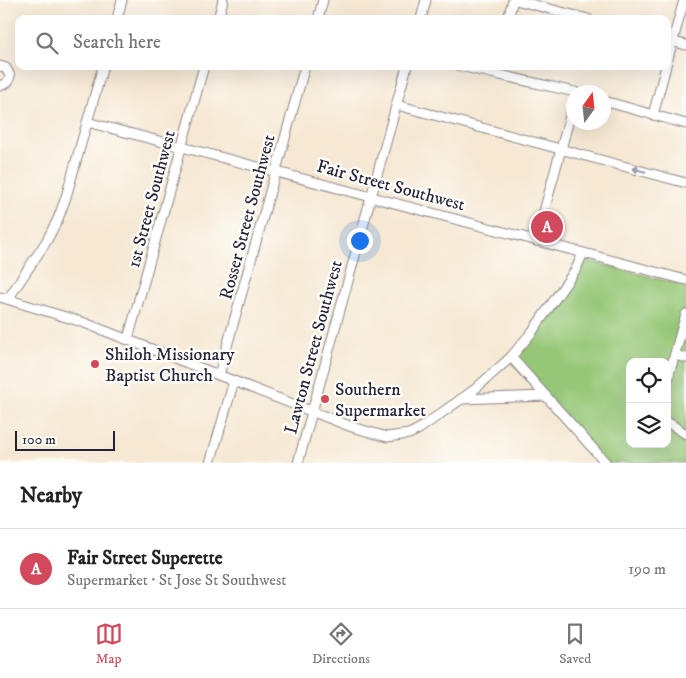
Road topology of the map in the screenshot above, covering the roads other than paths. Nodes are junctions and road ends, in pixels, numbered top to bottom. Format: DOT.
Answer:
graph roads {
  1 [pos="122,0"];
  2 [pos="223,0"];
  3 [pos="323,0"];
  4 [pos="426,0"];
  5 [pos="514,0"];
  6 [pos="684,0"];
  7 [pos="118,15"];
  8 [pos="219,15"];
  9 [pos="319,15"];
  10 [pos="422,15"];
  11 [pos="509,15"];
  12 [pos="572,15"];
  13 [pos="671,37"];
  14 [pos="671,40"];
  15 [pos="686,45"];
  16 [pos="0,66"];
  17 [pos="103,70"];
  18 [pos="203,70"];
  19 [pos="304,70"];
  20 [pos="406,70"];
  21 [pos="495,70"];
  22 [pos="665,70"];
  23 [pos="0,86"];
  24 [pos="566,90"];
  25 [pos="611,103"];
  26 [pos="397,105"];
  27 [pos="653,115"];
  28 [pos="88,122"];
  29 [pos="686,124"];
  30 [pos="566,128"];
  31 [pos="182,147"];
  32 [pos="560,149"];
  33 [pos="276,172"];
  34 [pos="686,182"];
  35 [pos="372,197"];
  36 [pos="536,241"];
  37 [pos="583,253"];
  38 [pos="686,280"];
  39 [pos="4,298"];
  40 [pos="686,314"];
  41 [pos="128,339"];
  42 [pos="675,355"];
  43 [pos="511,357"];
  44 [pos="686,358"];
  45 [pos="671,368"];
  46 [pos="219,375"];
  47 [pos="234,381"];
  48 [pos="546,396"];
  49 [pos="461,399"];
  50 [pos="312,412"];
  51 [pos="671,425"];
  52 [pos="686,434"];
  53 [pos="210,463"];
  54 [pos="298,463"];
  55 [pos="606,463"];
  1 -- 7 [label="street"];
  2 -- 8 [label="street"];
  3 -- 9 [label="street"];
  4 -- 10 [label="street"];
  5 -- 11 [label="street"];
  5 -- 12 [label="street"];
  6 -- 13 [label="street"];
  14 -- 15 [label="street"];
  16 -- 23 [label="street"];
  17 -- 28 [label="street"];
  18 -- 31 [label="street, 1st Street Southwest"];
  19 -- 33 [label="street, Rosser Street Southwest"];
  20 -- 26 [label="street, Lawton Street Southwest"];
  21 -- 24 [label="street"];
  22 -- 27 [label="street"];
  25 -- 27 [label="street"];
  26 -- 32 [label="street"];
  26 -- 35 [label="street, Lawton Street Southwest"];
  27 -- 29 [label="street"];
  28 -- 31 [label="street, Fair Street Southwest"];
  28 -- 39 [label="street"];
  30 -- 32 [label="street"];
  31 -- 33 [label="street, Fair Street Southwest"];
  31 -- 41 [label="street, 1st Street Southwest"];
  34 -- 32 [label="street, one-way"];
  32 -- 36 [label="street"];
  33 -- 35 [label="street, Fair Street Southwest"];
  33 -- 46 [label="street, Rosser Street Southwest"];
  35 -- 36 [label="street, Fair Street Southwest"];
  35 -- 50 [label="street, Lawton Street Southwest"];
  36 -- 37 [label="street, Fair Street Southwest"];
  37 -- 38 [label="street, Fair Street Southwest"];
  37 -- 43 [label="street"];
  39 -- 41 [label="street"];
  40 -- 42 [label="street"];
  41 -- 46 [label="street"];
  42 -- 44 [label="street"];
  42 -- 45 [label="street"];
  43 -- 48 [label="street"];
  43 -- 49 [label="street"];
  46 -- 47 [label="street"];
  47 -- 50 [label="street"];
  47 -- 53 [label="street"];
  48 -- 49 [label="street"];
  48 -- 55 [label="street"];
  49 -- 50 [label="street"];
  50 -- 54 [label="street, Lawton Street Southwest"];
  51 -- 52 [label="street"];
}
